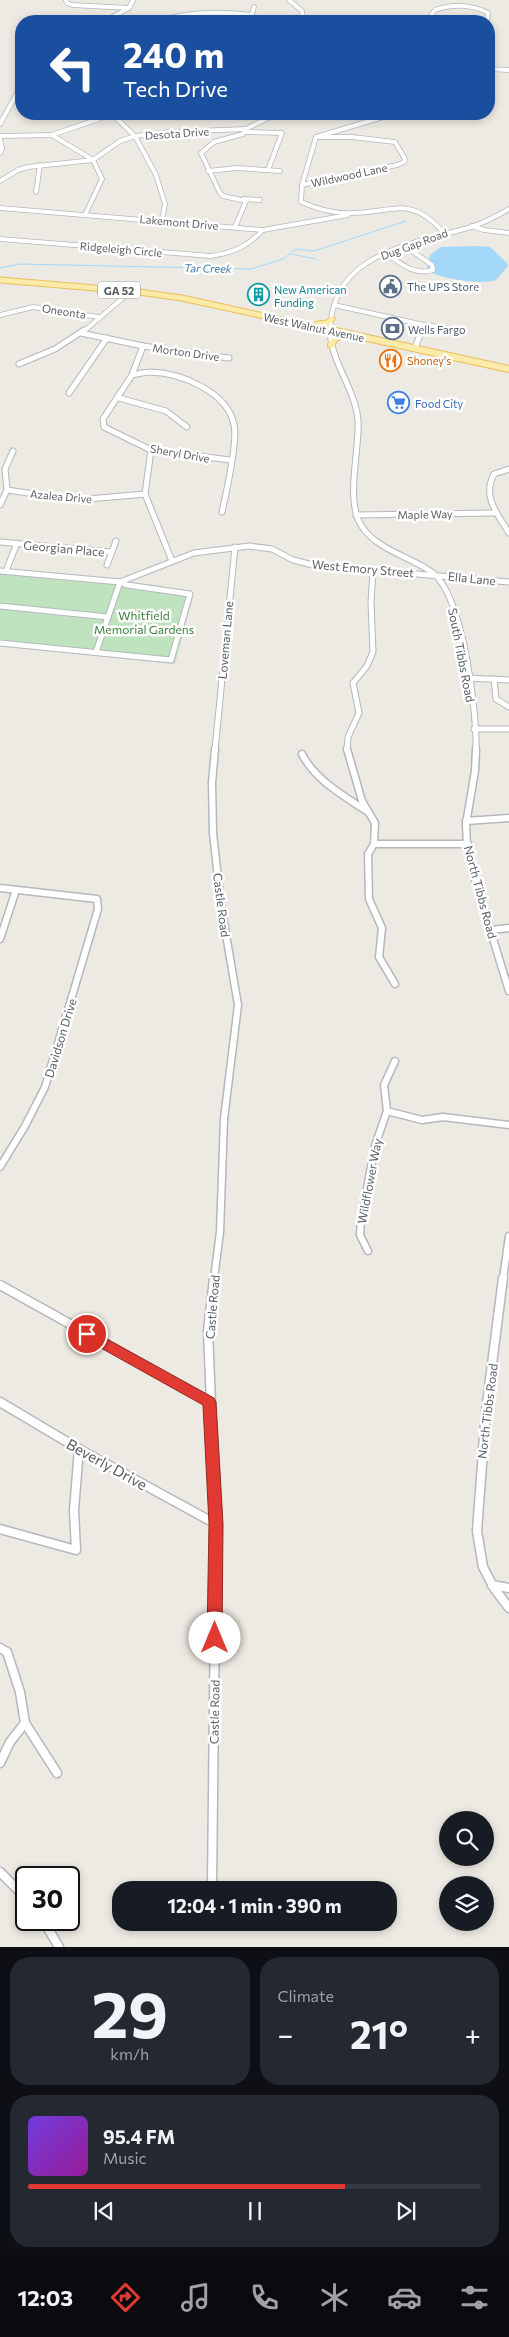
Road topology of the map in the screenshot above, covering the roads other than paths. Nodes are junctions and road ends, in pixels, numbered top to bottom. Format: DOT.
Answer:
graph roads {
  1 [pos="66,0"];
  2 [pos="133,0"];
  3 [pos="289,0"];
  4 [pos="254,7"];
  5 [pos="129,8"];
  6 [pos="113,15"];
  7 [pos="173,15"];
  8 [pos="252,15"];
  9 [pos="302,15"];
  10 [pos="430,15"];
  11 [pos="488,15"];
  12 [pos="495,69"];
  13 [pos="509,70"];
  14 [pos="15,97"];
  15 [pos="94,120"];
  16 [pos="119,120"];
  17 [pos="265,120"];
  18 [pos="373,120"];
  19 [pos="0,124"];
  20 [pos="246,131"];
  21 [pos="52,134"];
  22 [pos="135,136"];
  23 [pos="316,137"];
  24 [pos="0,138"];
  25 [pos="0,152"];
  26 [pos="94,160"];
  27 [pos="40,166"];
  28 [pos="208,170"];
  29 [pos="268,170"];
  30 [pos="280,171"];
  31 [pos="0,181"];
  32 [pos="302,185"];
  33 [pos="36,192"];
  34 [pos="243,199"];
  35 [pos="260,200"];
  36 [pos="0,208"];
  37 [pos="509,208"];
  38 [pos="356,214"];
  39 [pos="85,215"];
  40 [pos="162,220"];
  41 [pos="472,226"];
  42 [pos="235,227"];
  43 [pos="263,230"];
  44 [pos="444,233"];
  45 [pos="509,233"];
  46 [pos="0,239"];
  47 [pos="405,246"];
  48 [pos="385,253"];
  49 [pos="0,280"];
  50 [pos="131,291"];
  51 [pos="334,305"];
  52 [pos="237,308"];
  53 [pos="0,316"];
  54 [pos="99,317"];
  55 [pos="332,319"];
  56 [pos="318,324"];
  57 [pos="424,325"];
  58 [pos="331,329"];
  59 [pos="463,330"];
  60 [pos="81,333"];
  61 [pos="346,334"];
  62 [pos="107,338"];
  63 [pos="416,345"];
  64 [pos="143,346"];
  65 [pos="331,346"];
  66 [pos="229,358"];
  67 [pos="137,363"];
  68 [pos="19,364"];
  69 [pos="509,365"];
  70 [pos="509,369"];
  71 [pos="150,372"];
  72 [pos="132,376"];
  73 [pos="69,392"];
  74 [pos="119,398"];
  75 [pos="187,427"];
  76 [pos="151,450"];
  77 [pos="13,451"];
  78 [pos="230,460"];
  79 [pos="509,469"];
  80 [pos="7,490"];
  81 [pos="145,494"];
  82 [pos="0,505"];
  83 [pos="222,512"];
  84 [pos="495,513"];
  85 [pos="356,515"];
  86 [pos="509,533"];
  87 [pos="116,541"];
  88 [pos="0,542"];
  89 [pos="17,544"];
  90 [pos="234,547"];
  91 [pos="111,552"];
  92 [pos="172,561"];
  93 [pos="107,565"];
  94 [pos="3,571"];
  95 [pos="373,571"];
  96 [pos="436,575"];
  97 [pos="120,582"];
  98 [pos="509,582"];
  99 [pos="0,606"];
  100 [pos="108,617"];
  101 [pos="0,642"];
  102 [pos="96,652"];
  103 [pos="467,678"];
  104 [pos="494,679"];
  105 [pos="509,680"];
  106 [pos="509,706"];
  107 [pos="474,729"];
  108 [pos="509,729"];
  109 [pos="216,733"];
  110 [pos="302,754"];
  111 [pos="368,812"];
  112 [pos="509,818"];
  113 [pos="466,821"];
  114 [pos="374,844"];
  115 [pos="468,844"];
  116 [pos="0,888"];
  117 [pos="16,890"];
  118 [pos="97,899"];
  119 [pos="509,928"];
  120 [pos="491,930"];
  121 [pos="0,939"];
  122 [pos="395,984"];
  123 [pos="509,991"];
  124 [pos="394,1061"];
  125 [pos="387,1111"];
  126 [pos="509,1124"];
  127 [pos="0,1167"];
  128 [pos="509,1236"];
  129 [pos="368,1251"];
  130 [pos="0,1285"];
  131 [pos="0,1402"];
  132 [pos="210,1402"];
  133 [pos="80,1449"];
  134 [pos="216,1524"];
  135 [pos="0,1529"];
  136 [pos="492,1585"];
  137 [pos="509,1588"];
  138 [pos="509,1608"];
  139 [pos="0,1648"];
  140 [pos="25,1723"];
  141 [pos="0,1763"];
  142 [pos="57,1773"];
  143 [pos="0,1872"];
  144 [pos="212,1881"];
  145 [pos="15,1887"];
  146 [pos="50,1931"];
  147 [pos="59,1947"];
  1 -- 5 [label="street"];
  2 -- 5 [label="street"];
  3 -- 9 [label="street"];
  4 -- 8 [label="street"];
  5 -- 6 [label="street"];
  7 -- 8 [label="street"];
  10 -- 11 [label="street"];
  12 -- 13 [label="street"];
  14 -- 19 [label="street"];
  15 -- 21 [label="street"];
  16 -- 22 [label="street"];
  17 -- 20 [label="street"];
  18 -- 23 [label="street"];
  20 -- 22 [label="street, Desota Drive"];
  20 -- 28 [label="street"];
  20 -- 29 [label="street"];
  21 -- 24 [label="street"];
  21 -- 26 [label="street"];
  22 -- 26 [label="street, Desota Drive"];
  22 -- 40 [label="street"];
  23 -- 32 [label="street"];
  23 -- 32 [label="street, Wildwood Lane"];
  24 -- 25 [label="street"];
  26 -- 27 [label="street, Desota Drive"];
  26 -- 39 [label="street"];
  27 -- 31 [label="street, Desota Drive"];
  27 -- 33 [label="street"];
  28 -- 29 [label="street"];
  28 -- 34 [label="street"];
  29 -- 30 [label="street"];
  32 -- 38 [label="street, Wildwood Lane"];
  34 -- 35 [label="street"];
  34 -- 42 [label="street"];
  36 -- 39 [label="street, Lakemont Drive"];
  37 -- 41 [label="street, Dug Gap Road"];
  38 -- 43 [label="street, Lakemont Drive"];
  38 -- 44 [label="street, Wildwood Lane"];
  39 -- 40 [label="street, Lakemont Drive"];
  40 -- 42 [label="street, Lakemont Drive"];
  41 -- 44 [label="street, Dug Gap Road"];
  41 -- 45 [label="street"];
  42 -- 43 [label="street, Lakemont Drive"];
  43 -- 46 [label="street, Ridgeleigh Circle"];
  44 -- 47 [label="street, Dug Gap Road"];
  47 -- 48 [label="street, Dug Gap Road"];
  47 -- 48 [label="street"];
  48 -- 51 [label="street, Dug Gap Road"];
  49 -- 50 [label="main road, West Walnut Avenue / GA 52"];
  50 -- 52 [label="main road, West Walnut Avenue / GA 52"];
  50 -- 54 [label="street"];
  51 -- 55 [label="street, Dug Gap Road"];
  51 -- 57 [label="street"];
  52 -- 56 [label="main road, West Walnut Avenue / GA 52"];
  52 -- 58 [label="main road, West Walnut Avenue / GA 52"];
  53 -- 54 [label="street, Oneonta"];
  54 -- 60 [label="street"];
  55 -- 56 [label="main road"];
  55 -- 58 [label="street, Dug Gap Road"];
  56 -- 58 [label="main road, West Walnut Avenue / GA 52"];
  57 -- 59 [label="street"];
  57 -- 63 [label="street"];
  58 -- 61 [label="main road, West Walnut Avenue / GA 52"];
  58 -- 63 [label="main road, West Walnut Avenue / GA 52"];
  58 -- 65 [label="street"];
  60 -- 62 [label="street, Morton Drive"];
  60 -- 68 [label="street"];
  61 -- 65 [label="main road"];
  61 -- 70 [label="main road, West Walnut Avenue / GA 52"];
  62 -- 64 [label="street, Morton Drive"];
  62 -- 73 [label="street"];
  63 -- 69 [label="main road, West Walnut Avenue / GA 52"];
  64 -- 66 [label="street, Morton Drive"];
  64 -- 67 [label="street"];
  65 -- 85 [label="street"];
  67 -- 71 [label="street"];
  67 -- 72 [label="street"];
  71 -- 72 [label="street"];
  71 -- 78 [label="street"];
  72 -- 74 [label="street"];
  74 -- 75 [label="street"];
  74 -- 76 [label="street, Sheryl Drive"];
  76 -- 78 [label="street, Sheryl Drive"];
  76 -- 81 [label="street"];
  77 -- 80 [label="street"];
  78 -- 83 [label="street"];
  79 -- 84 [label="street"];
  80 -- 81 [label="street, Azalea Drive"];
  80 -- 82 [label="street"];
  81 -- 92 [label="street"];
  84 -- 85 [label="street, Maple Way"];
  84 -- 86 [label="street"];
  85 -- 96 [label="street, South Tibbs Road"];
  87 -- 91 [label="street"];
  88 -- 89 [label="street, Georgian Place"];
  89 -- 91 [label="street, Georgian Place"];
  89 -- 94 [label="street, Georgian Place"];
  90 -- 92 [label="street, West Emory Street"];
  90 -- 95 [label="street, West Emory Street"];
  90 -- 109 [label="street, Loveman Lane"];
  91 -- 93 [label="street"];
  92 -- 97 [label="street, West Emory Street"];
  94 -- 97 [label="street, West Emory Street"];
  95 -- 96 [label="street, West Emory Street"];
  95 -- 111 [label="street"];
  96 -- 98 [label="street, Ella Lane"];
  96 -- 103 [label="street, South Tibbs Road"];
  97 -- 100 [label="street"];
  97 -- 102 [label="street"];
  99 -- 100 [label="street"];
  100 -- 102 [label="street"];
  101 -- 102 [label="street"];
  103 -- 104 [label="street"];
  103 -- 107 [label="street, South Tibbs Road"];
  104 -- 105 [label="street"];
  104 -- 106 [label="street"];
  107 -- 108 [label="street"];
  107 -- 113 [label="street, South Tibbs Road"];
  109 -- 132 [label="street, Castle Road"];
  110 -- 111 [label="street"];
  111 -- 114 [label="street"];
  112 -- 113 [label="street"];
  113 -- 115 [label="street, North Tibbs Road"];
  114 -- 115 [label="street"];
  114 -- 122 [label="street"];
  115 -- 120 [label="street, North Tibbs Road"];
  116 -- 117 [label="street"];
  117 -- 118 [label="street"];
  117 -- 121 [label="street"];
  118 -- 127 [label="street, Davidson Drive"];
  119 -- 120 [label="street"];
  120 -- 123 [label="street, North Tibbs Road"];
  124 -- 125 [label="street"];
  125 -- 126 [label="street"];
  125 -- 129 [label="street, Wildflower Way"];
  128 -- 136 [label="street, North Tibbs Road"];
  130 -- 132 [label="street"];
  131 -- 133 [label="street, Beverly Drive"];
  132 -- 134 [label="street, Castle Road"];
  133 -- 134 [label="street, Beverly Drive"];
  133 -- 135 [label="street"];
  134 -- 144 [label="street, Castle Road"];
  136 -- 137 [label="street"];
  136 -- 138 [label="street, North Tibbs Road"];
  139 -- 140 [label="street"];
  140 -- 141 [label="street"];
  140 -- 142 [label="street"];
  143 -- 145 [label="street"];
  146 -- 147 [label="street"];
}
